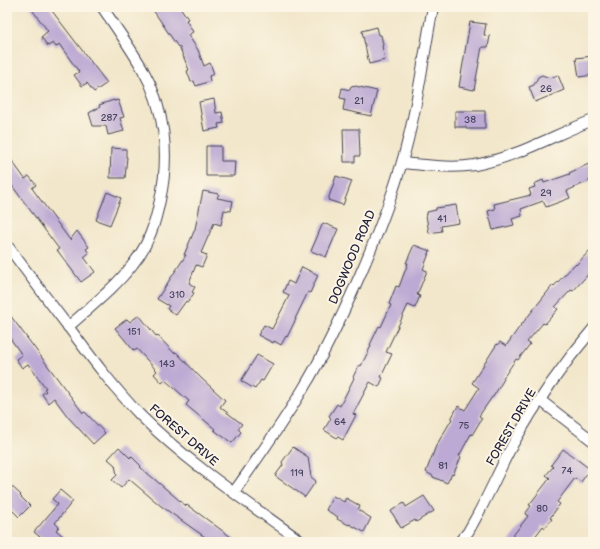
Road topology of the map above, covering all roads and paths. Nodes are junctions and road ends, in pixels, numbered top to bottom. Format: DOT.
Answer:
graph roads {
  1 [pos="102,7"];
  2 [pos="433,7"];
  3 [pos="593,120"];
  4 [pos="402,163"];
  5 [pos="7,245"];
  6 [pos="68,327"];
  7 [pos="593,329"];
  8 [pos="540,400"];
  9 [pos="593,441"];
  10 [pos="234,492"];
  11 [pos="302,542"];
  12 [pos="459,542"];
  1 -- 6 [label="street"];
  2 -- 4 [label="street, DOGWOOD ROAD"];
  3 -- 4 [label="street"];
  4 -- 10 [label="street, DOGWOOD ROAD"];
  5 -- 6 [label="street, FOREST DRIVE"];
  6 -- 10 [label="street, FOREST DRIVE"];
  7 -- 8 [label="street, FOREST DRIVE"];
  8 -- 9 [label="street"];
  8 -- 12 [label="street, FOREST DRIVE"];
  10 -- 11 [label="street, FOREST DRIVE"];
}
